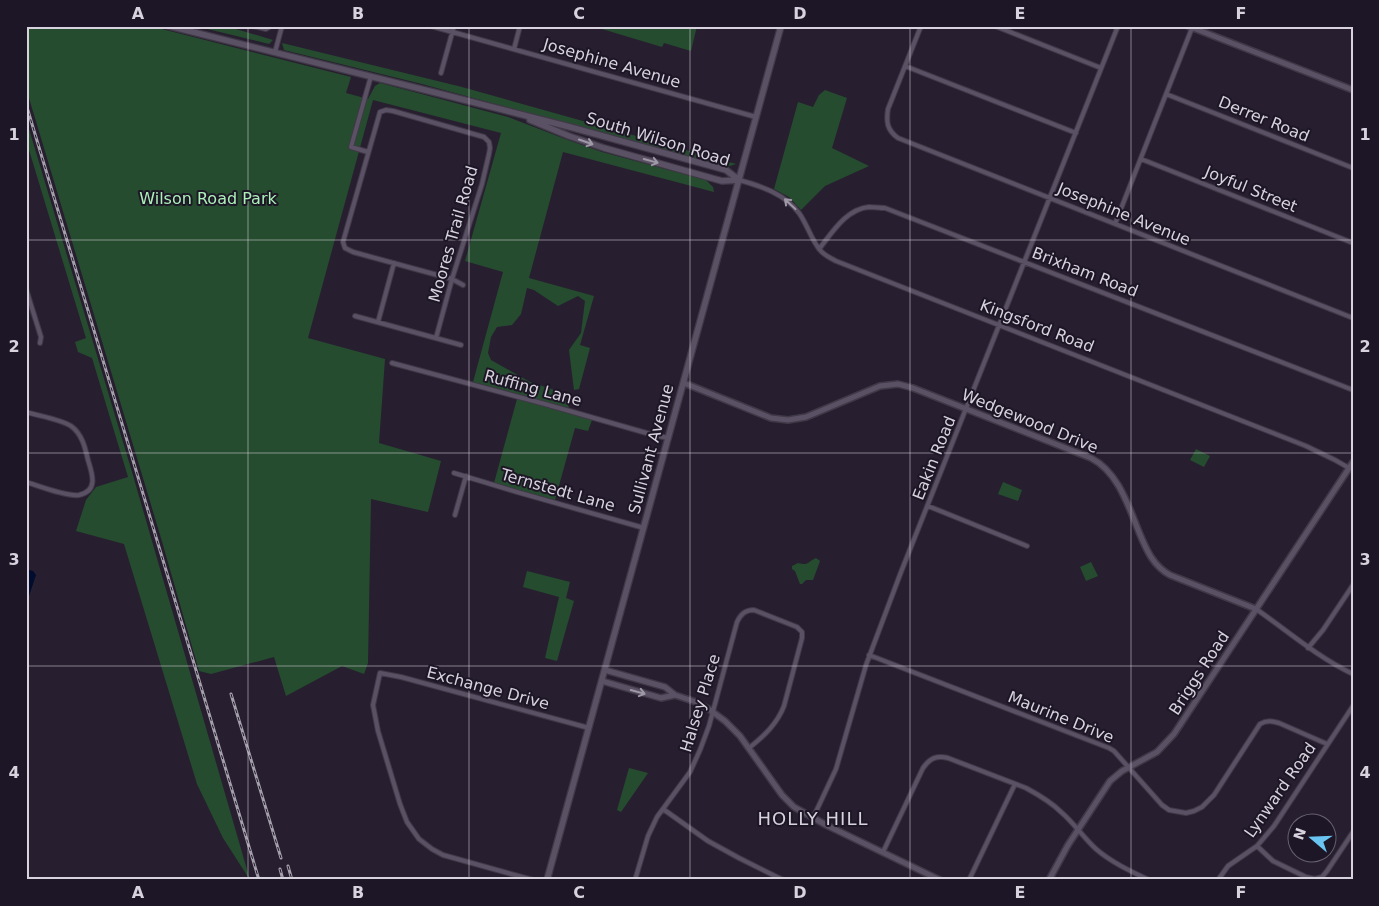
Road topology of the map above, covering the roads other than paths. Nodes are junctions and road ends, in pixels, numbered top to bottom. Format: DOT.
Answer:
graph roads {
  1 [pos="169,26"];
  2 [pos="253,26"];
  3 [pos="271,26"];
  4 [pos="282,26"];
  5 [pos="432,26"];
  6 [pos="454,26"];
  7 [pos="520,26"];
  8 [pos="781,26"];
  9 [pos="921,26"];
  10 [pos="994,26"];
  11 [pos="1118,26"];
  12 [pos="1190,27"];
  13 [pos="452,32"];
  14 [pos="514,49"];
  15 [pos="275,52"];
  16 [pos="905,66"];
  17 [pos="1101,68"];
  18 [pos="441,73"];
  19 [pos="371,76"];
  20 [pos="1353,90"];
  21 [pos="1166,94"];
  22 [pos="512,113"];
  23 [pos="756,117"];
  24 [pos="1076,133"];
  25 [pos="368,152"];
  26 [pos="1141,158"];
  27 [pos="1353,168"];
  28 [pos="739,180"];
  29 [pos="1050,198"];
  30 [pos="1115,224"];
  31 [pos="1353,243"];
  32 [pos="819,249"];
  33 [pos="1025,262"];
  34 [pos="394,263"];
  35 [pos="452,279"];
  36 [pos="463,285"];
  37 [pos="27,292"];
  38 [pos="354,316"];
  39 [pos="1353,318"];
  40 [pos="378,322"];
  41 [pos="999,325"];
  42 [pos="436,338"];
  43 [pos="40,342"];
  44 [pos="461,345"];
  45 [pos="392,363"];
  46 [pos="684,383"];
  47 [pos="1353,390"];
  48 [pos="967,409"];
  49 [pos="26,412"];
  50 [pos="668,438"];
  51 [pos="1353,462"];
  52 [pos="1349,468"];
  53 [pos="454,473"];
  54 [pos="466,476"];
  55 [pos="26,482"];
  56 [pos="928,506"];
  57 [pos="455,515"];
  58 [pos="644,528"];
  59 [pos="1027,546"];
  60 [pos="1353,585"];
  61 [pos="1256,609"];
  62 [pos="1308,648"];
  63 [pos="869,655"];
  64 [pos="605,670"];
  65 [pos="1353,674"];
  66 [pos="602,682"];
  67 [pos="675,695"];
  68 [pos="1353,706"];
  69 [pos="712,712"];
  70 [pos="589,728"];
  71 [pos="1327,744"];
  72 [pos="749,748"];
  73 [pos="1128,767"];
  74 [pos="1015,784"];
  75 [pos="663,809"];
  76 [pos="813,818"];
  77 [pos="1078,830"];
  78 [pos="1353,832"];
  79 [pos="1257,846"];
  80 [pos="883,852"];
  81 [pos="1140,878"];
  82 [pos="533,880"];
  83 [pos="547,880"];
  84 [pos="635,880"];
  85 [pos="783,880"];
  86 [pos="940,880"];
  87 [pos="969,880"];
  88 [pos="1049,880"];
  89 [pos="1149,880"];
  90 [pos="1218,880"];
  1 -- 15 [label="main road, South Wilson Road"];
  2 -- 3 [label="street"];
  4 -- 15 [label="street"];
  5 -- 13 [label="street, Josephine Avenue"];
  6 -- 13 [label="street"];
  7 -- 14 [label="street"];
  8 -- 23 [label="main road, Sullivant Avenue"];
  9 -- 16 [label="street"];
  10 -- 17 [label="street"];
  11 -- 17 [label="street, Eakin Road"];
  12 -- 20 [label="street"];
  12 -- 21 [label="street"];
  13 -- 14 [label="street, Josephine Avenue"];
  13 -- 18 [label="street"];
  14 -- 23 [label="street, Josephine Avenue"];
  15 -- 19 [label="main road, South Wilson Road"];
  16 -- 24 [label="street"];
  16 -- 29 [label="street, Josephine Avenue"];
  17 -- 24 [label="street, Eakin Road"];
  19 -- 22 [label="main road, South Wilson Road"];
  19 -- 25 [label="street"];
  21 -- 26 [label="street"];
  21 -- 27 [label="street, Derrer Road"];
  22 -- 28 [label="main road, South Wilson Road"];
  22 -- 28 [label="main road, South Wilson Road, one-way"];
  23 -- 28 [label="main road, Sullivant Avenue"];
  24 -- 29 [label="street, Eakin Road"];
  25 -- 34 [label="street"];
  25 -- 35 [label="street, Moores Trail Road"];
  26 -- 30 [label="street"];
  26 -- 31 [label="street, Joyful Street"];
  32 -- 28 [label="street, Kingsford Road, one-way"];
  28 -- 46 [label="main road, Sullivant Avenue"];
  29 -- 30 [label="street, Josephine Avenue"];
  29 -- 33 [label="street, Eakin Road"];
  30 -- 39 [label="street, Josephine Avenue"];
  32 -- 33 [label="street, Brixham Road"];
  32 -- 41 [label="street, Kingsford Road"];
  33 -- 41 [label="street, Eakin Road"];
  33 -- 47 [label="street, Brixham Road"];
  34 -- 35 [label="street"];
  34 -- 40 [label="street"];
  35 -- 36 [label="street"];
  35 -- 42 [label="street, Moores Trail Road"];
  37 -- 43 [label="street"];
  38 -- 40 [label="street"];
  40 -- 42 [label="street"];
  41 -- 48 [label="street, Eakin Road"];
  41 -- 52 [label="street, Kingsford Road"];
  42 -- 44 [label="street"];
  45 -- 50 [label="street, Ruffing Lane"];
  46 -- 48 [label="street, Wedgewood Drive"];
  46 -- 50 [label="main road, Sullivant Avenue"];
  48 -- 56 [label="street, Eakin Road"];
  48 -- 61 [label="street, Wedgewood Drive"];
  49 -- 55 [label="street"];
  50 -- 58 [label="main road, Sullivant Avenue"];
  51 -- 52 [label="street, Briggs Road"];
  52 -- 61 [label="street, Briggs Road"];
  53 -- 54 [label="street, Ternstedt Lane"];
  54 -- 57 [label="street"];
  54 -- 58 [label="street, Ternstedt Lane"];
  56 -- 59 [label="street"];
  56 -- 63 [label="street, Eakin Road"];
  58 -- 64 [label="main road, Sullivant Avenue"];
  60 -- 62 [label="street"];
  61 -- 62 [label="street, Wedgewood Drive"];
  61 -- 73 [label="street, Briggs Road"];
  62 -- 65 [label="street, Wedgewood Drive"];
  63 -- 73 [label="street, Maurine Drive"];
  63 -- 76 [label="street, Eakin Road"];
  64 -- 66 [label="main road, Sullivant Avenue"];
  64 -- 67 [label="street"];
  66 -- 67 [label="street, one-way"];
  66 -- 70 [label="main road, Sullivant Avenue"];
  67 -- 69 [label="street"];
  68 -- 71 [label="street, Lynward Road"];
  69 -- 72 [label="street"];
  69 -- 72 [label="street, Halsey Place"];
  69 -- 75 [label="street, Halsey Place"];
  70 -- 82 [label="street, Exchange Drive"];
  70 -- 83 [label="main road, Sullivant Avenue"];
  71 -- 73 [label="street, Maurine Drive"];
  71 -- 79 [label="street, Lynward Road"];
  72 -- 76 [label="street"];
  73 -- 77 [label="street, Briggs Road"];
  74 -- 77 [label="street"];
  74 -- 80 [label="street"];
  74 -- 87 [label="street"];
  75 -- 84 [label="street, Halsey Place"];
  75 -- 85 [label="street"];
  76 -- 80 [label="street"];
  77 -- 81 [label="street"];
  77 -- 88 [label="street, Briggs Road"];
  78 -- 79 [label="street"];
  79 -- 90 [label="street, Lynward Road"];
  80 -- 86 [label="street"];
  81 -- 89 [label="street"];
}
